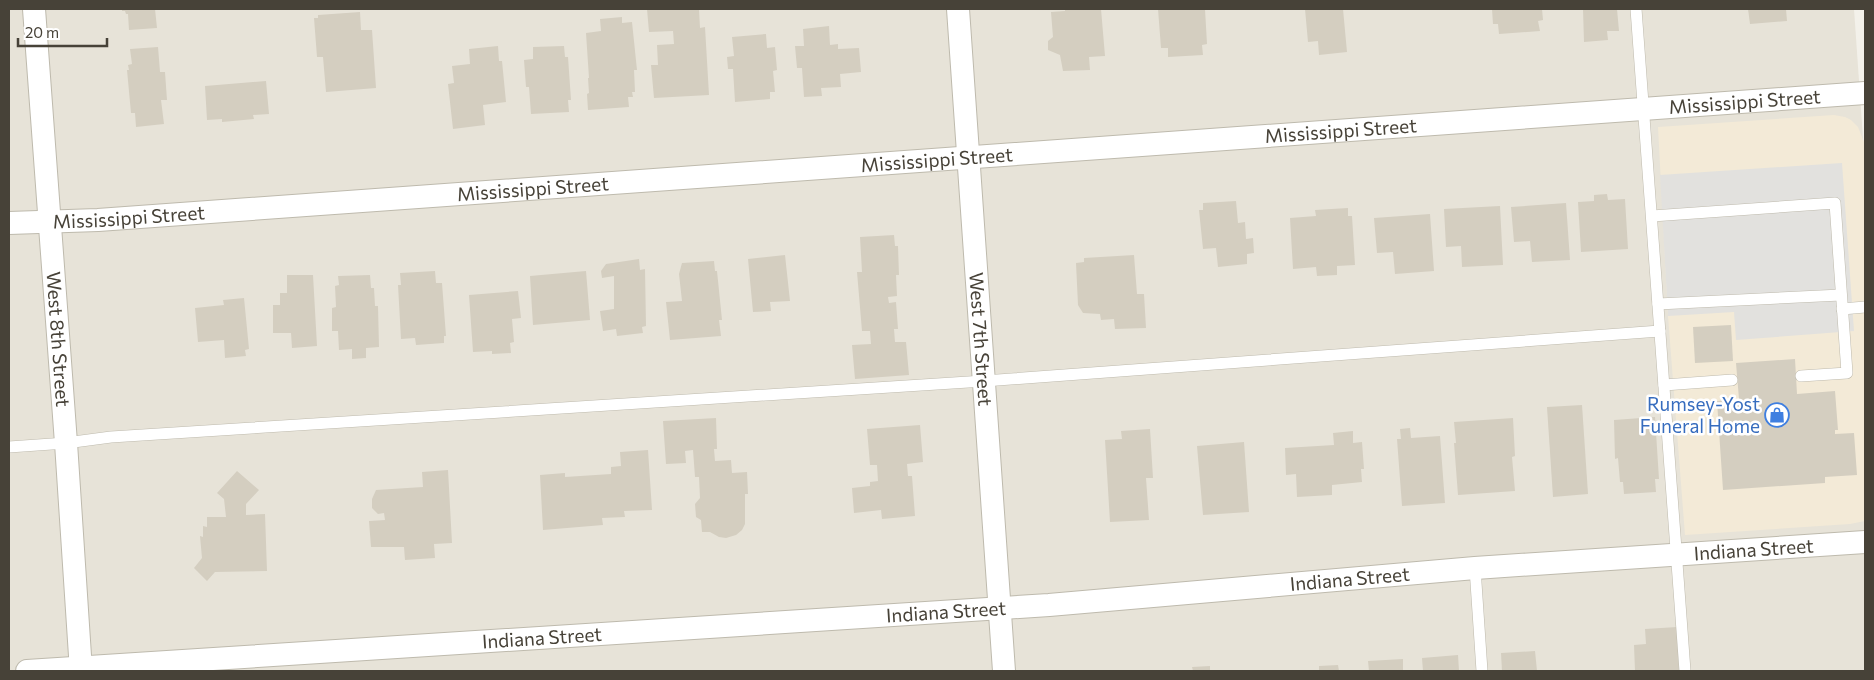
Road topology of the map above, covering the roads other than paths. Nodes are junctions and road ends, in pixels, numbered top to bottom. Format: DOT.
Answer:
graph roads {
  1 [pos="34,9"];
  2 [pos="958,9"];
  3 [pos="1636,9"];
  4 [pos="1865,93"];
  5 [pos="1644,108"];
  6 [pos="969,156"];
  7 [pos="1652,216"];
  8 [pos="49,222"];
  9 [pos="9,224"];
  10 [pos="1841,295"];
  11 [pos="1658,304"];
  12 [pos="1865,307"];
  13 [pos="1842,309"];
  14 [pos="1660,331"];
  15 [pos="1801,376"];
  16 [pos="1732,380"];
  17 [pos="984,381"];
  18 [pos="1664,385"];
  19 [pos="66,443"];
  20 [pos="9,447"];
  21 [pos="1865,542"];
  22 [pos="1676,554"];
  23 [pos="1475,568"];
  24 [pos="1000,608"];
  25 [pos="80,670"];
  26 [pos="27,671"];
  27 [pos="1004,671"];
  28 [pos="1482,671"];
  29 [pos="1685,671"];
  1 -- 8 [label="street, West 8th Street"];
  2 -- 6 [label="street, West 7th Street"];
  3 -- 5 [label="lane"];
  4 -- 5 [label="street, Mississippi Street"];
  5 -- 6 [label="street, Mississippi Street"];
  5 -- 7 [label="lane"];
  6 -- 8 [label="street, Mississippi Street"];
  6 -- 17 [label="street, West 7th Street"];
  7 -- 10 [label="lane"];
  7 -- 11 [label="lane"];
  8 -- 9 [label="street, Mississippi Street"];
  8 -- 19 [label="street, West 8th Street"];
  10 -- 11 [label="lane"];
  10 -- 13 [label="lane"];
  11 -- 14 [label="lane"];
  12 -- 13 [label="lane"];
  13 -- 15 [label="lane"];
  14 -- 17 [label="lane"];
  14 -- 18 [label="lane"];
  16 -- 18 [label="lane"];
  17 -- 19 [label="lane"];
  17 -- 24 [label="street, West 7th Street"];
  18 -- 22 [label="lane"];
  19 -- 20 [label="lane"];
  19 -- 25 [label="street, West 8th Street"];
  21 -- 22 [label="street, Indiana Street"];
  22 -- 23 [label="street, Indiana Street"];
  22 -- 29 [label="lane"];
  23 -- 24 [label="street, Indiana Street"];
  23 -- 28 [label="lane"];
  24 -- 25 [label="street, Indiana Street"];
  24 -- 27 [label="street, West 7th Street"];
  25 -- 26 [label="street, Indiana Street"];
}
